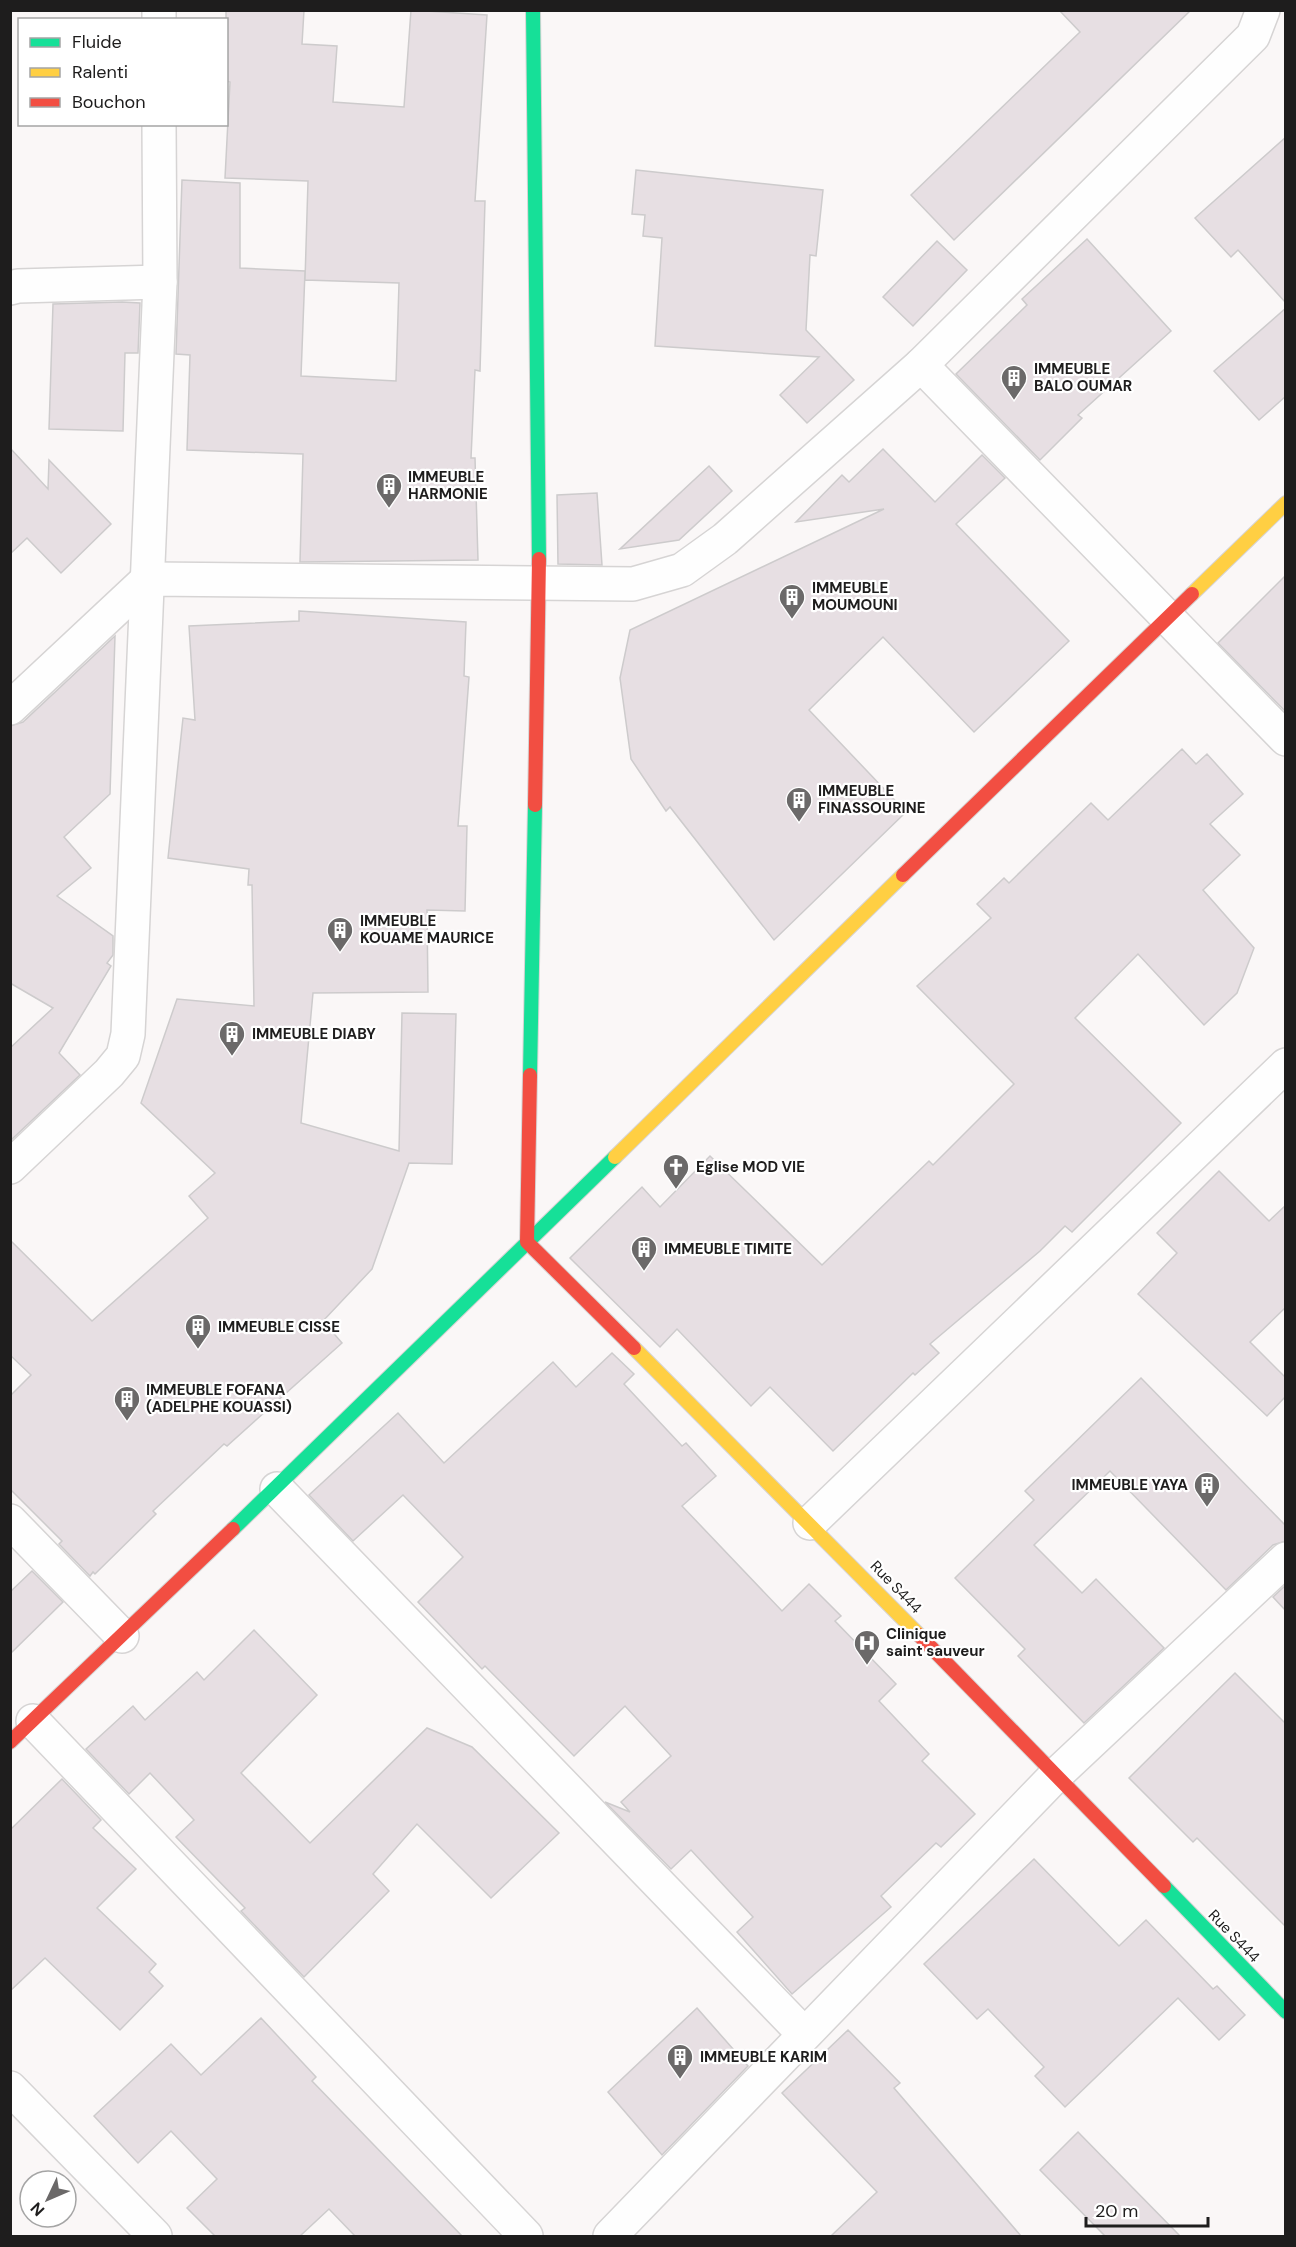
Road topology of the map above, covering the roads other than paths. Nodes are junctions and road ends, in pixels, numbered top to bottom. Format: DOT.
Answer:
graph roads {
  1 [pos="533,10"];
  2 [pos="1263,10"];
  3 [pos="159,126"];
  4 [pos="160,282"];
  5 [pos="10,288"];
  6 [pos="921,365"];
  7 [pos="1286,503"];
  8 [pos="148,579"];
  9 [pos="539,582"];
  10 [pos="1167,618"];
  11 [pos="10,708"];
  12 [pos="1286,739"];
  13 [pos="1286,1065"];
  14 [pos="10,1167"];
  15 [pos="527,1242"];
  16 [pos="277,1489"];
  17 [pos="10,1521"];
  18 [pos="810,1523"];
  19 [pos="1286,1559"];
  20 [pos="122,1636"];
  21 [pos="22,1732"];
  22 [pos="1056,1775"];
  23 [pos="1286,2012"];
  24 [pos="804,2034"];
  25 [pos="10,2088"];
  26 [pos="155,2236"];
  27 [pos="526,2236"];
  28 [pos="610,2236"];
  1 -- 9 [label="street"];
  2 -- 6 [label="street"];
  3 -- 4 [label="street"];
  4 -- 5 [label="street"];
  4 -- 8 [label="street"];
  6 -- 9 [label="street"];
  6 -- 10 [label="street"];
  7 -- 10 [label="street"];
  8 -- 9 [label="street"];
  8 -- 11 [label="street"];
  8 -- 14 [label="street"];
  9 -- 15 [label="street"];
  10 -- 12 [label="street"];
  10 -- 15 [label="street"];
  13 -- 18 [label="street"];
  15 -- 16 [label="street"];
  15 -- 18 [label="street, Rue S444"];
  16 -- 20 [label="street"];
  16 -- 24 [label="street"];
  17 -- 20 [label="street"];
  18 -- 22 [label="street, Rue S444"];
  19 -- 22 [label="street"];
  20 -- 21 [label="street"];
  21 -- 27 [label="street"];
  22 -- 23 [label="street, Rue S444"];
  22 -- 24 [label="street"];
  24 -- 28 [label="street"];
  25 -- 26 [label="street"];
}
